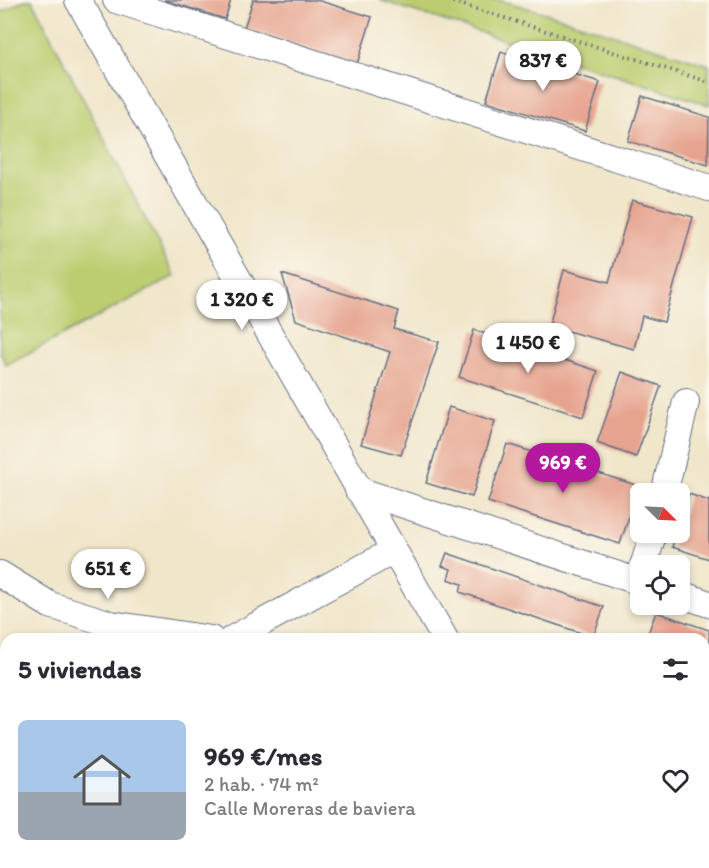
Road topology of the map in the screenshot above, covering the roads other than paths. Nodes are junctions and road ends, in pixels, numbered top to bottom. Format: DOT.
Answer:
graph roads {
  1 [pos="78,0"];
  2 [pos="116,0"];
  3 [pos="709,188"];
  4 [pos="686,402"];
  5 [pos="667,483"];
  6 [pos="358,490"];
  7 [pos="393,551"];
  8 [pos="630,572"];
  9 [pos="0,574"];
  10 [pos="690,597"];
  11 [pos="709,604"];
  12 [pos="171,633"];
  13 [pos="243,633"];
  14 [pos="441,633"];
  1 -- 6 [label="street"];
  2 -- 3 [label="street"];
  4 -- 5 [label="street"];
  6 -- 7 [label="street"];
  6 -- 8 [label="street"];
  7 -- 13 [label="street"];
  7 -- 14 [label="street"];
  9 -- 12 [label="street"];
  10 -- 11 [label="street"];
}
